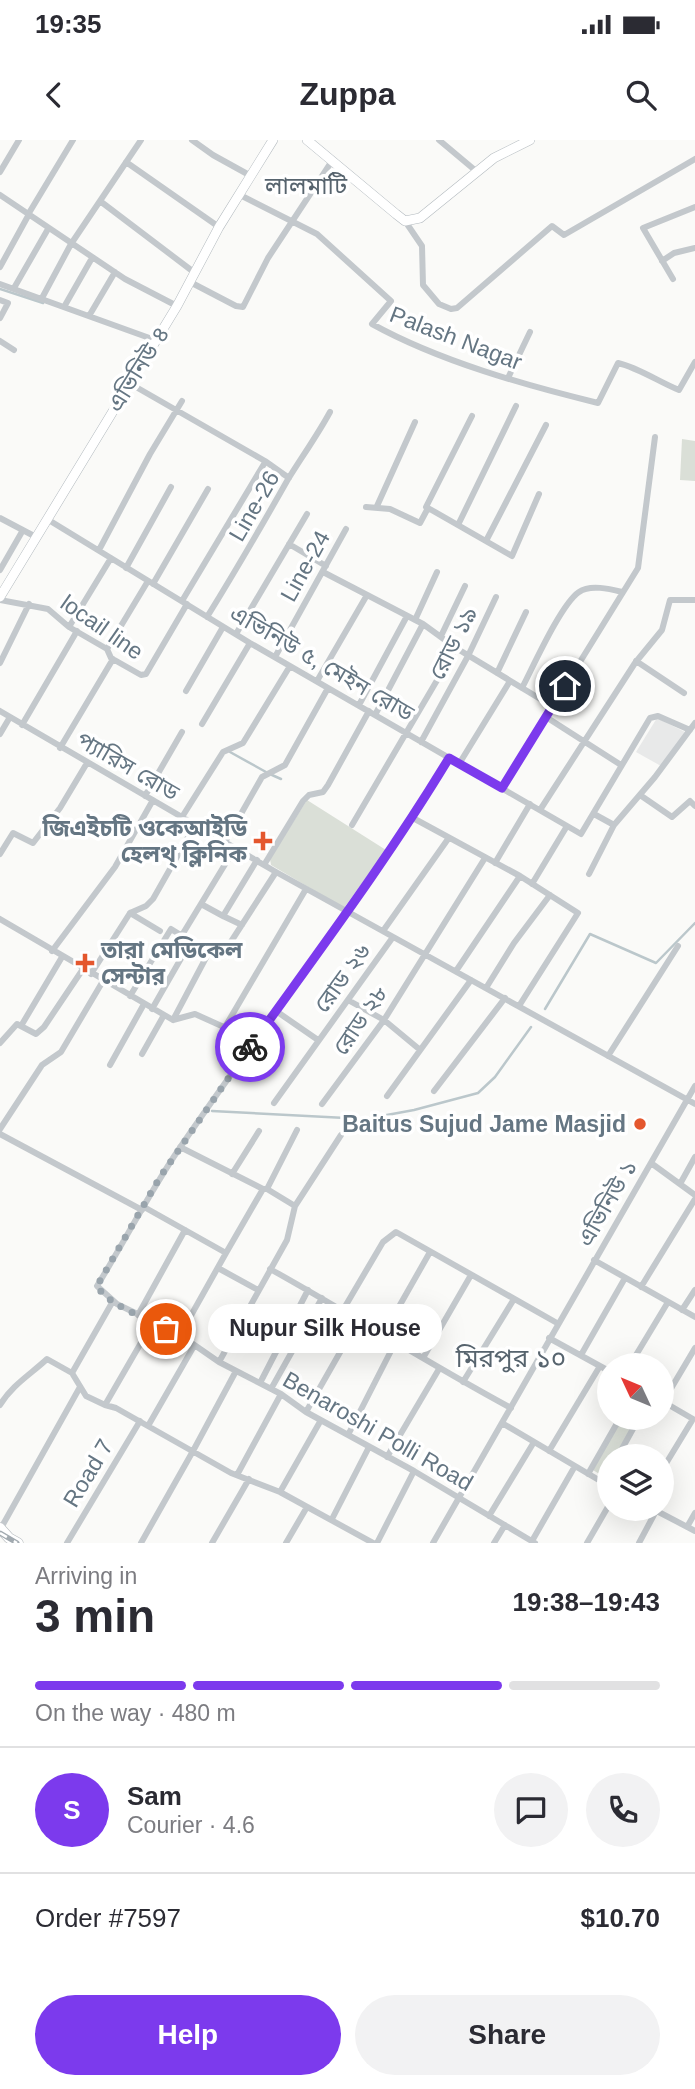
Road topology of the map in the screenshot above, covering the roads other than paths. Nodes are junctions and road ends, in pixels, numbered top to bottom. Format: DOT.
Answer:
graph roads {
  1 [pos="19,140"];
  2 [pos="72,140"];
  3 [pos="141,140"];
  4 [pos="192,140"];
  5 [pos="273,140"];
  6 [pos="307,140"];
  7 [pos="439,140"];
  8 [pos="530,140"];
  9 [pos="695,159"];
  10 [pos="126,162"];
  11 [pos="330,164"];
  12 [pos="476,171"];
  13 [pos="0,172"];
  14 [pos="251,176"];
  15 [pos="240,195"];
  16 [pos="2,197"];
  17 [pos="100,201"];
  18 [pos="0,206"];
  19 [pos="695,207"];
  20 [pos="29,215"];
  21 [pos="405,221"];
  22 [pos="292,222"];
  23 [pos="219,227"];
  24 [pos="48,229"];
  25 [pos="71,244"];
  26 [pos="695,248"];
  27 [pos="92,258"];
  28 [pos="662,261"];
  29 [pos="0,267"];
  30 [pos="115,272"];
  31 [pos="192,277"];
  32 [pos="673,279"];
  33 [pos="0,284"];
  34 [pos="14,288"];
  35 [pos="42,298"];
  36 [pos="0,300"];
  37 [pos="177,306"];
  38 [pos="64,307"];
  39 [pos="89,316"];
  40 [pos="0,318"];
  41 [pos="530,332"];
  42 [pos="155,340"];
  43 [pos="0,341"];
  44 [pos="14,350"];
  45 [pos="695,362"];
  46 [pos="508,378"];
  47 [pos="130,383"];
  48 [pos="182,401"];
  49 [pos="516,406"];
  50 [pos="176,411"];
  51 [pos="330,412"];
  52 [pos="472,416"];
  53 [pos="415,422"];
  54 [pos="546,425"];
  55 [pos="655,437"];
  56 [pos="264,464"];
  57 [pos="289,478"];
  58 [pos="171,487"];
  59 [pos="208,489"];
  60 [pos="539,494"];
  61 [pos="377,506"];
  62 [pos="366,507"];
  63 [pos="428,508"];
  64 [pos="307,514"];
  65 [pos="0,518"];
  66 [pos="47,519"];
  67 [pos="458,525"];
  68 [pos="346,529"];
  69 [pos="23,530"];
  70 [pos="36,537"];
  71 [pos="486,541"];
  72 [pos="289,544"];
  73 [pos="99,550"];
  74 [pos="111,558"];
  75 [pos="126,568"];
  76 [pos="325,569"];
  77 [pos="0,570"];
  78 [pos="437,572"];
  79 [pos="150,583"];
  80 [pos="465,586"];
  81 [pos="622,592"];
  82 [pos="367,595"];
  83 [pos="496,597"];
  84 [pos="0,599"];
  85 [pos="695,600"];
  86 [pos="184,603"];
  87 [pos="29,604"];
  88 [pos="526,612"];
  89 [pos="407,616"];
  90 [pos="206,617"];
  91 [pos="415,620"];
  92 [pos="424,624"];
  93 [pos="69,627"];
  94 [pos="223,627"];
  95 [pos="76,631"];
  96 [pos="236,634"];
  97 [pos="440,636"];
  98 [pos="250,643"];
  99 [pos="456,648"];
  100 [pos="107,649"];
  101 [pos="468,656"];
  102 [pos="275,657"];
  103 [pos="113,659"];
  104 [pos="636,662"];
  105 [pos="0,663"];
  106 [pos="290,666"];
  107 [pos="497,673"];
  108 [pos="317,681"];
  109 [pos="510,681"];
  110 [pos="328,688"];
  111 [pos="523,688"];
  112 [pos="186,691"];
  113 [pos="684,693"];
  114 [pos="359,705"];
  115 [pos="552,706"];
  116 [pos="0,711"];
  117 [pos="372,713"];
  118 [pos="10,717"];
  119 [pos="546,717"];
  120 [pos="202,724"];
  121 [pos="22,725"];
  122 [pos="693,726"];
  123 [pos="182,732"];
  124 [pos="407,733"];
  125 [pos="0,734"];
  126 [pos="422,741"];
  127 [pos="585,741"];
  128 [pos="60,748"];
  129 [pos="449,758"];
  130 [pos="87,762"];
  131 [pos="459,764"];
  132 [pos="621,765"];
  133 [pos="502,788"];
  134 [pos="640,795"];
  135 [pos="145,796"];
  136 [pos="153,800"];
  137 [pos="530,804"];
  138 [pos="695,806"];
  139 [pos="540,810"];
  140 [pos="594,814"];
  141 [pos="182,817"];
  142 [pos="413,818"];
  143 [pos="195,825"];
  144 [pos="352,825"];
  145 [pos="614,825"];
  146 [pos="567,826"];
  147 [pos="448,839"];
  148 [pos="225,842"];
  149 [pos="235,848"];
  150 [pos="0,854"];
  151 [pos="485,858"];
  152 [pos="257,860"];
  153 [pos="495,863"];
  154 [pos="264,865"];
  155 [pos="276,872"];
  156 [pos="589,874"];
  157 [pos="520,876"];
  158 [pos="532,884"];
  159 [pos="306,889"];
  160 [pos="550,895"];
  161 [pos="201,904"];
  162 [pos="348,912"];
  163 [pos="130,913"];
  164 [pos="223,916"];
  165 [pos="0,919"];
  166 [pos="242,925"];
  167 [pos="160,931"];
  168 [pos="383,931"];
  169 [pos="182,935"];
  170 [pos="393,937"];
  171 [pos="191,941"];
  172 [pos="678,946"];
  173 [pos="52,951"];
  174 [pos="209,952"];
  175 [pos="424,953"];
  176 [pos="62,957"];
  177 [pos="83,969"];
  178 [pos="456,971"];
  179 [pos="91,974"];
  180 [pos="471,980"];
  181 [pos="103,981"];
  182 [pos="486,988"];
  183 [pos="130,996"];
  184 [pos="505,998"];
  185 [pos="348,1000"];
  186 [pos="144,1004"];
  187 [pos="519,1006"];
  188 [pos="152,1009"];
  189 [pos="276,1011"];
  190 [pos="164,1015"];
  191 [pos="173,1020"];
  192 [pos="384,1020"];
  193 [pos="21,1026"];
  194 [pos="225,1027"];
  195 [pos="318,1040"];
  196 [pos="255,1041"];
  197 [pos="0,1042"];
  198 [pos="419,1049"];
  199 [pos="142,1054"];
  200 [pos="608,1056"];
  201 [pos="110,1065"];
  202 [pos="695,1086"];
  203 [pos="434,1091"];
  204 [pos="387,1096"];
  205 [pos="687,1100"];
  206 [pos="274,1103"];
  207 [pos="322,1104"];
  208 [pos="695,1104"];
  209 [pos="297,1130"];
  210 [pos="0,1131"];
  211 [pos="259,1131"];
  212 [pos="341,1135"];
  213 [pos="180,1147"];
  214 [pos="695,1157"];
  215 [pos="650,1163"];
  216 [pos="232,1174"];
  217 [pos="680,1184"];
  218 [pos="265,1189"];
  219 [pos="695,1197"];
  220 [pos="295,1206"];
  221 [pos="143,1209"];
  222 [pos="185,1230"];
  223 [pos="430,1251"];
  224 [pos="226,1253"];
  225 [pos="594,1260"];
  226 [pos="218,1268"];
  227 [pos="270,1269"];
  228 [pos="471,1275"];
  229 [pos="625,1278"];
  230 [pos="641,1286"];
  231 [pos="258,1290"];
  232 [pos="308,1290"];
  233 [pos="695,1290"];
  234 [pos="322,1298"];
  235 [pos="514,1299"];
  236 [pos="113,1301"];
  237 [pos="668,1302"];
  238 [pos="343,1310"];
  239 [pos="682,1310"];
  240 [pos="138,1315"];
  241 [pos="695,1317"];
  242 [pos="359,1319"];
  243 [pos="153,1322"];
  244 [pos="558,1323"];
  245 [pos="384,1333"];
  246 [pos="180,1335"];
  247 [pos="550,1338"];
  248 [pos="395,1343"];
  249 [pos="194,1346"];
  250 [pos="695,1348"];
  251 [pos="637,1353"];
  252 [pos="581,1355"];
  253 [pos="423,1358"];
  254 [pos="219,1362"];
  255 [pos="597,1364"];
  256 [pos="439,1368"];
  257 [pos="236,1371"];
  258 [pos="597,1371"];
  259 [pos="72,1373"];
  260 [pos="463,1382"];
  261 [pos="674,1382"];
  262 [pos="260,1383"];
  263 [pos="80,1387"];
  264 [pos="271,1389"];
  265 [pos="281,1394"];
  266 [pos="0,1405"];
  267 [pos="105,1405"];
  268 [pos="511,1408"];
  269 [pos="674,1409"];
  270 [pos="306,1412"];
  271 [pos="321,1420"];
  272 [pos="694,1420"];
  273 [pos="139,1421"];
  274 [pos="502,1423"];
  275 [pos="148,1426"];
  276 [pos="613,1430"];
  277 [pos="348,1435"];
  278 [pos="534,1442"];
  279 [pos="369,1447"];
  280 [pos="193,1451"];
  281 [pos="549,1451"];
  282 [pos="674,1451"];
  283 [pos="387,1457"];
  284 [pos="575,1466"];
  285 [pos="414,1471"];
  286 [pos="588,1474"];
  287 [pos="237,1475"];
  288 [pos="249,1479"];
  289 [pos="597,1479"];
  290 [pos="280,1492"];
  291 [pos="459,1499"];
  292 [pos="307,1507"];
  293 [pos="695,1513"];
  294 [pos="489,1516"];
  295 [pos="332,1519"];
  296 [pos="674,1520"];
  297 [pos="600,1521"];
  298 [pos="648,1521"];
  299 [pos="505,1525"];
  300 [pos="687,1527"];
  301 [pos="0,1528"];
  302 [pos="695,1531"];
  303 [pos="359,1540"];
  304 [pos="534,1542"];
  305 [pos="18,1543"];
  306 [pos="67,1543"];
  307 [pos="141,1543"];
  308 [pos="212,1543"];
  309 [pos="286,1543"];
  310 [pos="375,1543"];
  311 [pos="433,1543"];
  312 [pos="494,1543"];
  313 [pos="587,1543"];
  314 [pos="639,1543"];
  1 -- 13 [label="street"];
  2 -- 20 [label="street"];
  3 -- 10 [label="street"];
  4 -- 14 [label="street"];
  5 -- 14 [label="street, এভিনিউ ৪"];
  6 -- 21 [label="street"];
  7 -- 12 [label="street"];
  8 -- 12 [label="street"];
  9 -- 21 [label="street"];
  10 -- 17 [label="street"];
  10 -- 23 [label="street"];
  11 -- 22 [label="street"];
  12 -- 21 [label="street"];
  14 -- 15 [label="street, এভিনিউ ৪"];
  15 -- 22 [label="street, Palash Nagar"];
  15 -- 23 [label="street, এভিনিউ ৪"];
  16 -- 18 [label="street"];
  16 -- 20 [label="street"];
  17 -- 25 [label="street"];
  17 -- 31 [label="street"];
  19 -- 28 [label="street"];
  20 -- 24 [label="street"];
  20 -- 29 [label="street"];
  22 -- 31 [label="street"];
  22 -- 46 [label="street, Palash Nagar"];
  23 -- 31 [label="street, এভিনিউ ৪"];
  24 -- 25 [label="street"];
  24 -- 34 [label="street"];
  25 -- 27 [label="street"];
  25 -- 35 [label="street"];
  26 -- 28 [label="street"];
  27 -- 30 [label="street"];
  27 -- 38 [label="street"];
  28 -- 32 [label="street"];
  30 -- 37 [label="street"];
  30 -- 39 [label="street"];
  31 -- 37 [label="street, এভিনিউ ৪"];
  33 -- 34 [label="street"];
  34 -- 35 [label="street"];
  35 -- 38 [label="street"];
  36 -- 40 [label="street"];
  37 -- 42 [label="street, এভিনিউ ৪"];
  38 -- 39 [label="street"];
  39 -- 42 [label="street"];
  41 -- 46 [label="street"];
  42 -- 47 [label="street, এভিনিউ ৪"];
  43 -- 44 [label="street"];
  45 -- 46 [label="street, Palash Nagar"];
  47 -- 50 [label="street"];
  47 -- 66 [label="street, এভিনিউ ৪"];
  48 -- 50 [label="street"];
  49 -- 67 [label="street"];
  50 -- 57 [label="street"];
  50 -- 73 [label="street"];
  51 -- 57 [label="street, Line-26"];
  52 -- 63 [label="street"];
  53 -- 61 [label="street"];
  54 -- 71 [label="street"];
  55 -- 81 [label="street"];
  56 -- 86 [label="street"];
  57 -- 90 [label="street, Line-26"];
  58 -- 75 [label="street"];
  59 -- 79 [label="street"];
  60 -- 71 [label="street"];
  61 -- 62 [label="street"];
  61 -- 63 [label="street"];
  63 -- 67 [label="street"];
  64 -- 72 [label="street"];
  65 -- 69 [label="street"];
  66 -- 70 [label="street, এভিনিউ ৪"];
  66 -- 73 [label="street, এভিনিউ ৫, মেইন রোড"];
  67 -- 71 [label="street"];
  68 -- 76 [label="street, Line-24"];
  69 -- 70 [label="street"];
  69 -- 77 [label="street"];
  70 -- 84 [label="street, এভিনিউ ৪"];
  72 -- 76 [label="street"];
  72 -- 96 [label="street"];
  73 -- 74 [label="street, এভিনিউ ৫, মেইন রোড"];
  74 -- 75 [label="street, এভিনিউ ৫, মেইন রোড"];
  74 -- 93 [label="street"];
  75 -- 79 [label="street, এভিনিউ ৫, মেইন রোড"];
  76 -- 82 [label="street"];
  76 -- 102 [label="street, Line-24"];
  78 -- 91 [label="street"];
  79 -- 86 [label="street, এভিনিউ ৫, মেইন রোড"];
  79 -- 100 [label="street"];
  80 -- 97 [label="street"];
  81 -- 111 [label="street"];
  81 -- 115 [label="street"];
  82 -- 89 [label="street"];
  82 -- 108 [label="street"];
  83 -- 101 [label="street, রোড ১৯"];
  84 -- 87 [label="street, locail line"];
  85 -- 104 [label="street"];
  86 -- 90 [label="street, এভিনিউ ৫, মেইন রোড"];
  86 -- 103 [label="street, locail line"];
  87 -- 93 [label="street, locail line"];
  87 -- 105 [label="street"];
  88 -- 107 [label="street"];
  89 -- 91 [label="street"];
  89 -- 114 [label="street"];
  90 -- 94 [label="street, এভিনিউ ৫, মেইন রোড"];
  91 -- 92 [label="street"];
  92 -- 97 [label="street"];
  92 -- 117 [label="street"];
  93 -- 95 [label="street, locail line"];
  94 -- 96 [label="street, এভিনিউ ৫, মেইন রোড"];
  94 -- 112 [label="street"];
  95 -- 100 [label="street, locail line"];
  95 -- 121 [label="street"];
  96 -- 98 [label="street, এভিনিউ ৫, মেইন রোড"];
  97 -- 99 [label="street"];
  98 -- 102 [label="street, এভিনিউ ৫, মেইন রোড"];
  98 -- 120 [label="street"];
  99 -- 101 [label="street"];
  99 -- 124 [label="street"];
  100 -- 103 [label="street, locail line"];
  101 -- 107 [label="street"];
  101 -- 126 [label="street, রোড ১৯"];
  102 -- 106 [label="street, এভিনিউ ৫, মেইন রোড"];
  103 -- 128 [label="street"];
  104 -- 113 [label="street"];
  104 -- 127 [label="street"];
  106 -- 108 [label="street, এভিনিউ ৫, মেইন রোড"];
  106 -- 141 [label="street"];
  107 -- 109 [label="street"];
  108 -- 110 [label="street, এভিনিউ ৫, মেইন রোড"];
  109 -- 111 [label="street"];
  109 -- 131 [label="street"];
  110 -- 114 [label="street, এভিনিউ ৫, মেইন রোড"];
  110 -- 148 [label="street"];
  111 -- 115 [label="street"];
  114 -- 117 [label="street, এভিনিউ ৫, মেইন রোড"];
  115 -- 119 [label="street"];
  116 -- 118 [label="street, প্যারিস রোড"];
  117 -- 124 [label="street, এভিনিউ ৫, মেইন রোড"];
  117 -- 154 [label="street"];
  118 -- 121 [label="street, প্যারিস রোড"];
  118 -- 125 [label="street"];
  119 -- 127 [label="street"];
  119 -- 133 [label="street"];
  121 -- 128 [label="street, প্যারিস রোড"];
  122 -- 132 [label="street"];
  122 -- 134 [label="street"];
  123 -- 135 [label="street"];
  124 -- 126 [label="street, এভিনিউ ৫, মেইন রোড"];
  124 -- 144 [label="street"];
  126 -- 129 [label="street, এভিনিউ ৫, মেইন রোড"];
  127 -- 132 [label="street"];
  127 -- 139 [label="street"];
  128 -- 130 [label="street, প্যারিস রোড"];
  129 -- 131 [label="street, এভিনিউ ৫, মেইন রোড"];
  129 -- 142 [label="street"];
  130 -- 135 [label="street, প্যারিস রোড"];
  130 -- 150 [label="street"];
  131 -- 133 [label="street, এভিনিউ ৫, মেইন রোড"];
  132 -- 140 [label="street"];
  133 -- 137 [label="street, এভিনিউ ৫, মেইন রোড"];
  134 -- 138 [label="street"];
  134 -- 145 [label="street"];
  135 -- 136 [label="street, প্যারিস রোড"];
  136 -- 141 [label="street, প্যারিস রোড"];
  136 -- 173 [label="street"];
  137 -- 139 [label="street, এভিনিউ ৫, মেইন রোড"];
  137 -- 153 [label="street"];
  139 -- 146 [label="street, এভিনিউ ৫, মেইন রোড"];
  140 -- 145 [label="street"];
  140 -- 146 [label="street, এভিনিউ ৫, মেইন রোড"];
  141 -- 143 [label="street, প্যারিস রোড"];
  142 -- 147 [label="street"];
  142 -- 162 [label="street"];
  143 -- 148 [label="street, প্যারিস রোড"];
  143 -- 163 [label="street"];
  145 -- 156 [label="street"];
  146 -- 158 [label="street"];
  147 -- 151 [label="street"];
  147 -- 168 [label="street"];
  148 -- 149 [label="street, প্যারিস রোড"];
  149 -- 152 [label="street, প্যারিস রোড"];
  149 -- 161 [label="street"];
  151 -- 153 [label="street"];
  151 -- 175 [label="street, রোড ২৮"];
  152 -- 154 [label="street, প্যারিস রোড"];
  152 -- 164 [label="street"];
  153 -- 157 [label="street"];
  154 -- 155 [label="street, প্যারিস রোড"];
  155 -- 159 [label="street, প্যারিস রোড"];
  155 -- 166 [label="street"];
  157 -- 158 [label="street"];
  157 -- 178 [label="street"];
  158 -- 160 [label="street"];
  159 -- 162 [label="street, প্যারিস রোড"];
  159 -- 194 [label="street"];
  160 -- 182 [label="street"];
  160 -- 187 [label="street"];
  161 -- 164 [label="street"];
  161 -- 169 [label="street"];
  162 -- 168 [label="street, প্যারিস রোড"];
  162 -- 189 [label="street"];
  163 -- 167 [label="street"];
  163 -- 179 [label="street"];
  164 -- 166 [label="street"];
  165 -- 173 [label="street"];
  166 -- 174 [label="street"];
  168 -- 170 [label="street, প্যারিস রোড"];
  169 -- 171 [label="street"];
  169 -- 183 [label="street"];
  170 -- 175 [label="street, প্যারিস রোড"];
  170 -- 185 [label="street, রোড ২৬"];
  171 -- 174 [label="street"];
  171 -- 188 [label="street"];
  172 -- 200 [label="street"];
  173 -- 176 [label="street"];
  174 -- 191 [label="street"];
  175 -- 178 [label="street, প্যারিস রোড"];
  175 -- 192 [label="street, রোড ২৮"];
  176 -- 177 [label="street"];
  176 -- 193 [label="street"];
  177 -- 179 [label="street"];
  177 -- 193 [label="street"];
  178 -- 180 [label="street, প্যারিস রোড"];
  179 -- 181 [label="street"];
  180 -- 182 [label="street, প্যারিস রোড"];
  180 -- 198 [label="street"];
  181 -- 183 [label="street"];
  181 -- 210 [label="street"];
  182 -- 184 [label="street, প্যারিস রোড"];
  183 -- 186 [label="street"];
  184 -- 187 [label="street, প্যারিস রোড"];
  184 -- 203 [label="street"];
  185 -- 192 [label="street"];
  185 -- 195 [label="street, রোড ২৬"];
  186 -- 188 [label="street"];
  186 -- 201 [label="street"];
  187 -- 200 [label="street, প্যারিস রোড"];
  188 -- 190 [label="street"];
  189 -- 195 [label="street, রোড ২৬"];
  189 -- 196 [label="street"];
  190 -- 191 [label="street"];
  190 -- 199 [label="street"];
  191 -- 194 [label="street"];
  192 -- 198 [label="street"];
  192 -- 207 [label="street, রোড ২৮"];
  193 -- 197 [label="street"];
  194 -- 196 [label="street"];
  195 -- 206 [label="street, রোড ২৬"];
  196 -- 213 [label="street"];
  198 -- 204 [label="street"];
  200 -- 205 [label="street, প্যারিস রোড"];
  202 -- 205 [label="street, এভিনিউ ১"];
  205 -- 208 [label="street, প্যারিস রোড"];
  205 -- 215 [label="street, এভিনিউ ১"];
  209 -- 218 [label="street"];
  210 -- 221 [label="street"];
  211 -- 216 [label="street"];
  212 -- 220 [label="street"];
  213 -- 216 [label="street"];
  213 -- 221 [label="street"];
  214 -- 217 [label="street"];
  215 -- 217 [label="street"];
  215 -- 225 [label="street, এভিনিউ ১"];
  216 -- 218 [label="street"];
  217 -- 219 [label="street"];
  218 -- 220 [label="street"];
  218 -- 224 [label="street"];
  219 -- 230 [label="street"];
  220 -- 227 [label="street"];
  221 -- 222 [label="street"];
  221 -- 236 [label="street, Benaroshi Polli Road"];
  222 -- 224 [label="street"];
  222 -- 240 [label="street"];
  223 -- 228 [label="street"];
  223 -- 238 [label="street"];
  223 -- 245 [label="street"];
  224 -- 226 [label="street"];
  225 -- 229 [label="street"];
  225 -- 244 [label="street, এভিনিউ ১"];
  226 -- 231 [label="street"];
  226 -- 246 [label="street"];
  227 -- 231 [label="street"];
  227 -- 232 [label="street"];
  228 -- 235 [label="street"];
  228 -- 253 [label="street"];
  229 -- 230 [label="street"];
  229 -- 252 [label="street"];
  230 -- 237 [label="street"];
  231 -- 254 [label="street"];
  232 -- 234 [label="street"];
  232 -- 262 [label="street"];
  233 -- 239 [label="street"];
  234 -- 238 [label="street"];
  234 -- 264 [label="street"];
  235 -- 244 [label="street"];
  235 -- 260 [label="street"];
  236 -- 240 [label="street, Benaroshi Polli Road"];
  236 -- 259 [label="street"];
  237 -- 239 [label="street"];
  237 -- 251 [label="street"];
  238 -- 242 [label="street"];
  239 -- 241 [label="street"];
  240 -- 243 [label="street, Benaroshi Polli Road"];
  242 -- 245 [label="street"];
  242 -- 270 [label="street"];
  243 -- 246 [label="street, Benaroshi Polli Road"];
  243 -- 267 [label="street"];
  244 -- 247 [label="street, এভিনিউ ১"];
  245 -- 248 [label="street"];
  246 -- 249 [label="street, Benaroshi Polli Road"];
  247 -- 252 [label="street"];
  247 -- 268 [label="street, এভিনিউ ১"];
  248 -- 253 [label="street"];
  248 -- 277 [label="street"];
  249 -- 254 [label="street, Benaroshi Polli Road"];
  249 -- 275 [label="street"];
  250 -- 261 [label="street"];
  252 -- 255 [label="street"];
  253 -- 256 [label="street"];
  254 -- 257 [label="street, Benaroshi Polli Road"];
  256 -- 260 [label="street"];
  256 -- 283 [label="street"];
  257 -- 262 [label="street, Benaroshi Polli Road"];
  257 -- 280 [label="street"];
  258 -- 281 [label="street"];
  259 -- 263 [label="street"];
  259 -- 266 [label="street"];
  260 -- 268 [label="street"];
  262 -- 264 [label="street, Benaroshi Polli Road"];
  263 -- 267 [label="street"];
  263 -- 301 [label="street"];
  264 -- 265 [label="street, Benaroshi Polli Road"];
  265 -- 270 [label="street, Benaroshi Polli Road"];
  265 -- 287 [label="street"];
  267 -- 273 [label="street"];
  268 -- 274 [label="street, এভিনিউ ১"];
  269 -- 272 [label="street"];
  270 -- 271 [label="street, Benaroshi Polli Road"];
  271 -- 277 [label="street, Benaroshi Polli Road"];
  271 -- 290 [label="street"];
  272 -- 282 [label="street"];
  273 -- 275 [label="street"];
  273 -- 306 [label="street, Road 7"];
  274 -- 278 [label="street"];
  274 -- 291 [label="street, এভিনিউ ১"];
  275 -- 280 [label="street"];
  276 -- 286 [label="street"];
  277 -- 279 [label="street, Benaroshi Polli Road"];
  278 -- 281 [label="street"];
  278 -- 294 [label="street"];
  279 -- 283 [label="street, Benaroshi Polli Road"];
  279 -- 295 [label="street"];
  280 -- 287 [label="street"];
  280 -- 307 [label="street"];
  281 -- 284 [label="street"];
  283 -- 285 [label="street, Benaroshi Polli Road"];
  284 -- 286 [label="street"];
  284 -- 304 [label="street"];
  285 -- 291 [label="street, Benaroshi Polli Road"];
  285 -- 310 [label="street"];
  286 -- 289 [label="street"];
  287 -- 288 [label="street"];
  288 -- 290 [label="street"];
  288 -- 308 [label="street"];
  290 -- 292 [label="street"];
  291 -- 294 [label="street, Benaroshi Polli Road"];
  291 -- 311 [label="street, এভিনিউ ১"];
  292 -- 295 [label="street"];
  292 -- 309 [label="street"];
  293 -- 300 [label="street"];
  294 -- 299 [label="street, Benaroshi Polli Road"];
  295 -- 303 [label="street"];
  296 -- 300 [label="street"];
  297 -- 313 [label="street"];
  298 -- 314 [label="street"];
  299 -- 304 [label="street, Benaroshi Polli Road"];
  299 -- 312 [label="street"];
  300 -- 302 [label="street"];
  301 -- 305 [label="main road"];
  303 -- 310 [label="street"];
}
